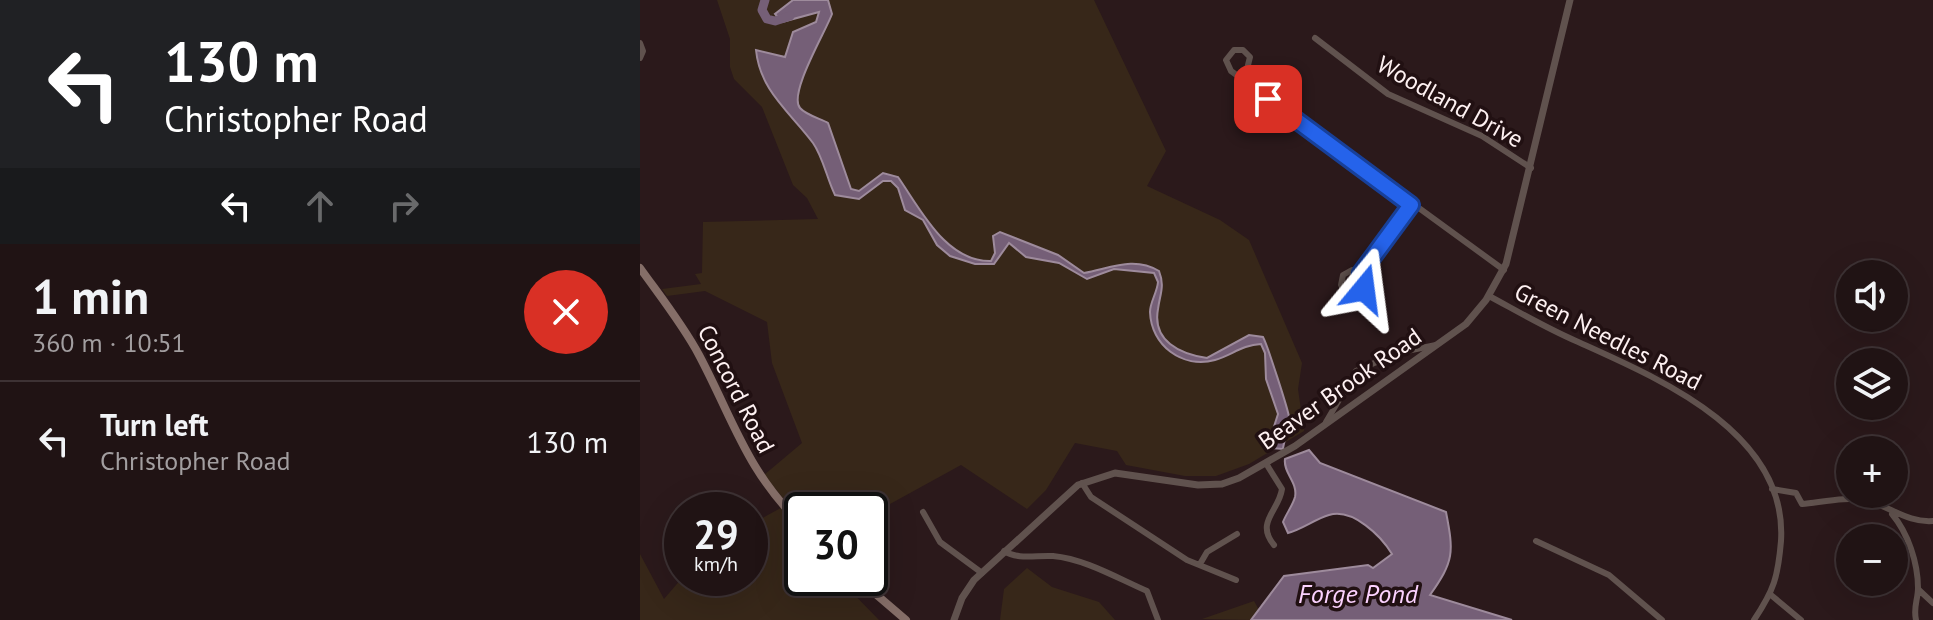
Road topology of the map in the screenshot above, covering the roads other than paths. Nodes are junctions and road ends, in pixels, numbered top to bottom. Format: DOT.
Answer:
graph roads {
  1 [pos="1570,0"];
  2 [pos="1315,38"];
  3 [pos="640,43"];
  4 [pos="640,58"];
  5 [pos="1244,81"];
  6 [pos="1531,168"];
  7 [pos="1411,205"];
  8 [pos="640,268"];
  9 [pos="1504,270"];
  10 [pos="1361,273"];
  11 [pos="1489,296"];
  12 [pos="1440,344"];
  13 [pos="1324,425"];
  14 [pos="1269,464"];
  15 [pos="1082,483"];
  16 [pos="1772,489"];
  17 [pos="784,505"];
  18 [pos="1890,511"];
  19 [pos="923,512"];
  20 [pos="1933,521"];
  21 [pos="1237,534"];
  22 [pos="1536,541"];
  23 [pos="1274,545"];
  24 [pos="1004,551"];
  25 [pos="1200,564"];
  26 [pos="982,573"];
  27 [pos="1236,580"];
  28 [pos="1919,590"];
  29 [pos="1771,595"];
  30 [pos="878,596"];
  31 [pos="1933,603"];
  32 [pos="906,620"];
  33 [pos="954,620"];
  34 [pos="1158,620"];
  35 [pos="1662,620"];
  36 [pos="1754,620"];
  37 [pos="1801,620"];
  38 [pos="1916,620"];
  1 -- 6 [label="street, Beaver Brook Road"];
  2 -- 6 [label="street, Woodland Drive"];
  3 -- 4 [label="street"];
  5 -- 5 [label="street"];
  5 -- 7 [label="street"];
  6 -- 9 [label="street, Beaver Brook Road"];
  7 -- 9 [label="street"];
  7 -- 10 [label="street"];
  8 -- 17 [label="main road, Concord Road"];
  9 -- 11 [label="street, Beaver Brook Road"];
  10 -- 10 [label="street"];
  11 -- 12 [label="street, Beaver Brook Road"];
  11 -- 16 [label="street, Green Needles Road"];
  12 -- 13 [label="street, Beaver Brook Road"];
  12 -- 13 [label="street"];
  13 -- 14 [label="street, Beaver Brook Road"];
  14 -- 15 [label="street, Beaver Brook Road"];
  14 -- 23 [label="street"];
  15 -- 24 [label="street, Beaver Brook Road"];
  15 -- 25 [label="street"];
  16 -- 18 [label="street"];
  16 -- 29 [label="street, Green Needles Road"];
  18 -- 20 [label="street"];
  18 -- 28 [label="street"];
  19 -- 26 [label="street"];
  21 -- 25 [label="street"];
  22 -- 35 [label="street"];
  24 -- 26 [label="street, Beaver Brook Road"];
  24 -- 34 [label="street"];
  25 -- 27 [label="street"];
  26 -- 33 [label="street, Beaver Brook Road"];
  28 -- 31 [label="street"];
  28 -- 38 [label="street"];
  29 -- 36 [label="street, Green Needles Road"];
  29 -- 37 [label="street"];
  30 -- 32 [label="main road"];
}
